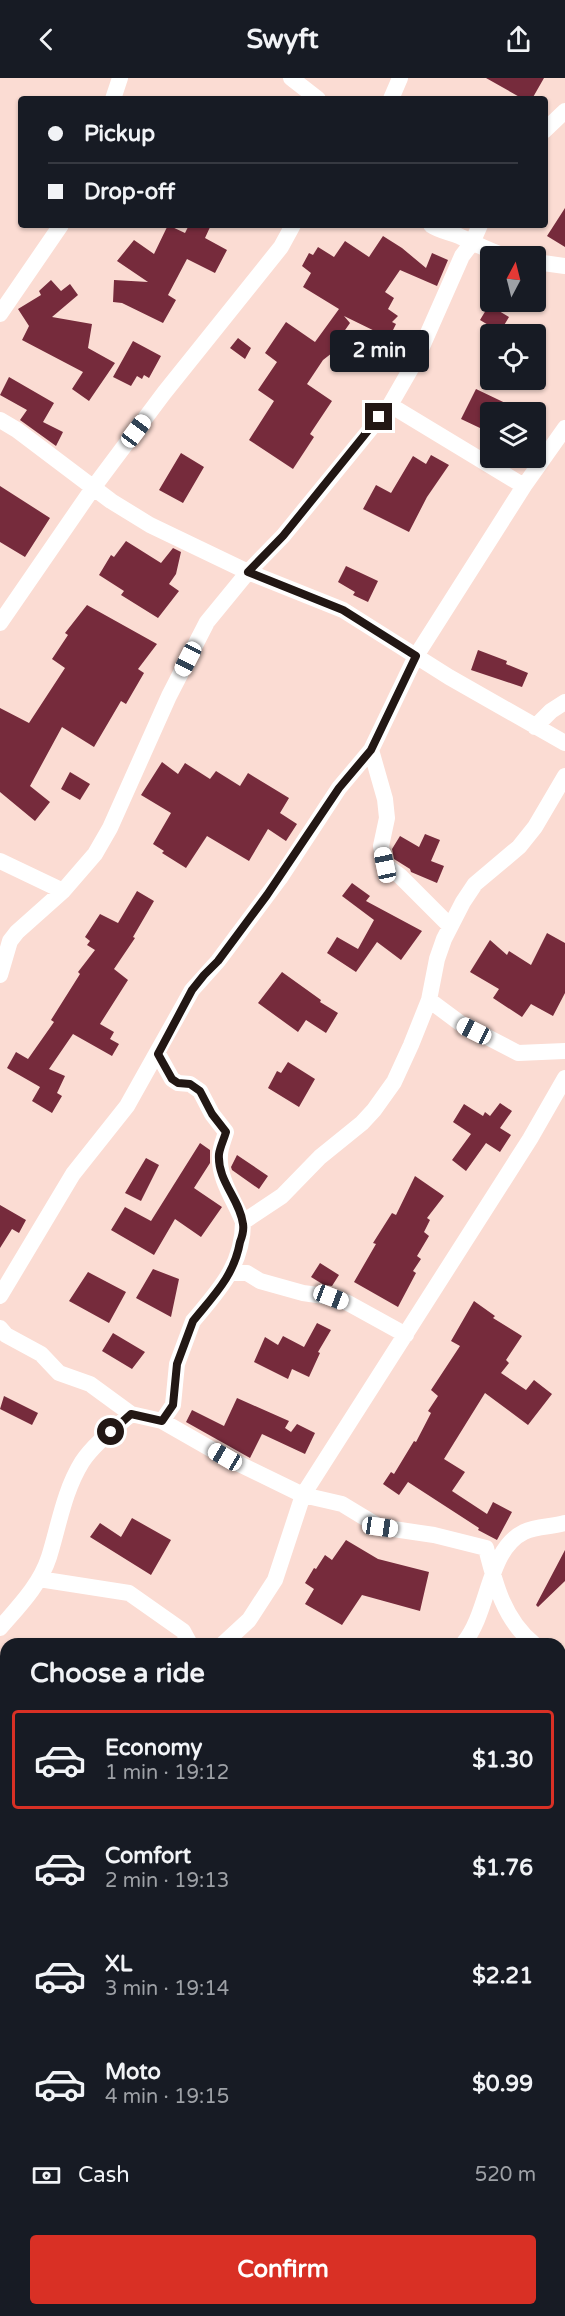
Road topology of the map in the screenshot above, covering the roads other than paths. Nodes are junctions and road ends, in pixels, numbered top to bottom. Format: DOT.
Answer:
graph roads {
  1 [pos="120,78"];
  2 [pos="291,78"];
  3 [pos="400,78"];
  4 [pos="114,96"];
  5 [pos="314,96"];
  6 [pos="392,96"];
  7 [pos="565,111"];
  8 [pos="548,127"];
  9 [pos="59,228"];
  10 [pos="292,228"];
  11 [pos="436,228"];
  12 [pos="479,228"];
  13 [pos="472,243"];
  14 [pos="480,246"];
  15 [pos="546,263"];
  16 [pos="565,266"];
  17 [pos="0,314"];
  18 [pos="390,405"];
  19 [pos="0,420"];
  20 [pos="565,428"];
  21 [pos="524,486"];
  22 [pos="93,488"];
  23 [pos="248,572"];
  24 [pos="0,623"];
  25 [pos="416,656"];
  26 [pos="565,702"];
  27 [pos="535,726"];
  28 [pos="565,743"];
  29 [pos="371,750"];
  30 [pos="565,776"];
  31 [pos="0,861"];
  32 [pos="63,891"];
  33 [pos="450,926"];
  34 [pos="0,975"];
  35 [pos="429,1000"];
  36 [pos="565,1051"];
  37 [pos="158,1054"];
  38 [pos="565,1078"];
  39 [pos="243,1222"];
  40 [pos="231,1273"];
  41 [pos="0,1296"];
  42 [pos="0,1328"];
  43 [pos="406,1335"];
  44 [pos="131,1414"];
  45 [pos="162,1421"];
  46 [pos="303,1495"];
  47 [pos="565,1523"];
  48 [pos="492,1574"];
  49 [pos="39,1579"];
  50 [pos="0,1628"];
  51 [pos="187,1638"];
  52 [pos="230,1638"];
  53 [pos="467,1638"];
  54 [pos="526,1638"];
  1 -- 4 [label="street"];
  2 -- 5 [label="street"];
  3 -- 6 [label="street"];
  7 -- 8 [label="street"];
  9 -- 17 [label="street"];
  10 -- 22 [label="street"];
  11 -- 13 [label="street"];
  12 -- 13 [label="street"];
  13 -- 14 [label="street"];
  13 -- 18 [label="street"];
  15 -- 16 [label="street"];
  18 -- 21 [label="street"];
  18 -- 23 [label="street"];
  19 -- 22 [label="street"];
  20 -- 21 [label="street"];
  21 -- 25 [label="street"];
  22 -- 23 [label="street"];
  22 -- 24 [label="street"];
  23 -- 25 [label="street"];
  23 -- 32 [label="street"];
  25 -- 27 [label="street"];
  25 -- 29 [label="street"];
  26 -- 27 [label="street"];
  27 -- 28 [label="street"];
  29 -- 33 [label="street"];
  29 -- 37 [label="street"];
  30 -- 33 [label="street"];
  31 -- 32 [label="street"];
  32 -- 34 [label="street"];
  33 -- 35 [label="street"];
  35 -- 36 [label="street"];
  35 -- 39 [label="street"];
  37 -- 39 [label="street"];
  37 -- 41 [label="street"];
  38 -- 43 [label="street"];
  39 -- 40 [label="street"];
  40 -- 43 [label="street"];
  40 -- 45 [label="street"];
  42 -- 44 [label="street"];
  43 -- 46 [label="street"];
  44 -- 45 [label="street"];
  44 -- 49 [label="street"];
  45 -- 46 [label="street"];
  46 -- 48 [label="street"];
  46 -- 52 [label="street"];
  47 -- 48 [label="street"];
  48 -- 53 [label="street"];
  48 -- 54 [label="street"];
  49 -- 50 [label="street"];
  49 -- 51 [label="street"];
}
